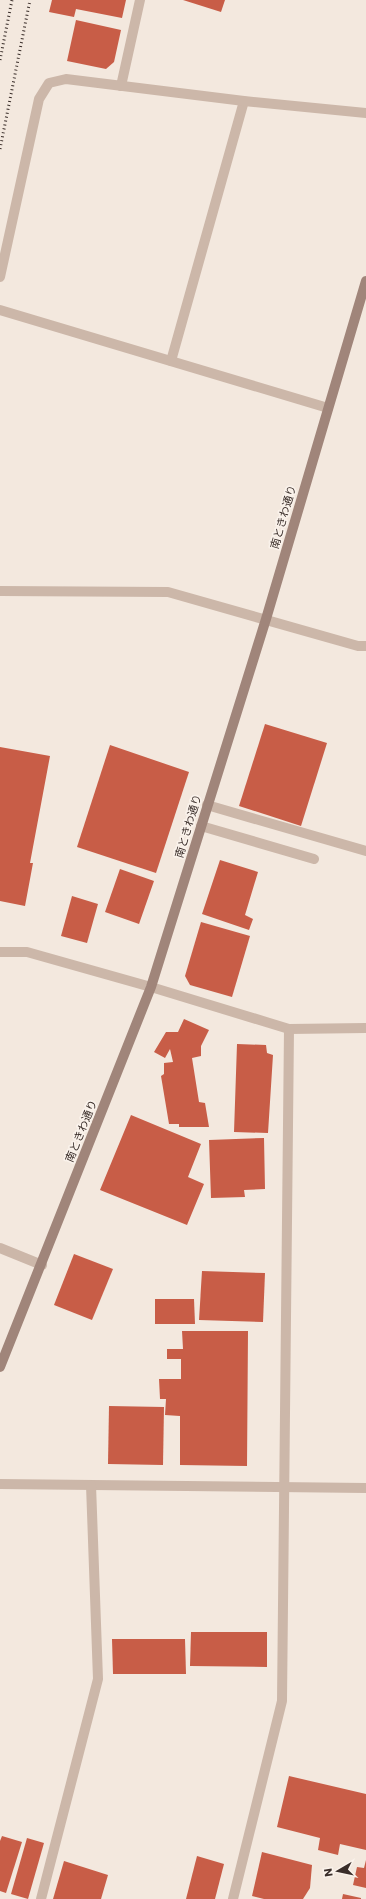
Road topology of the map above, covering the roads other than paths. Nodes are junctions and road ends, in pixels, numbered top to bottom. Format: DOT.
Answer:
graph roads {
  1 [pos="140,0"];
  2 [pos="121,86"];
  3 [pos="244,101"];
  4 [pos="366,113"];
  5 [pos="0,277"];
  6 [pos="366,281"];
  7 [pos="0,310"];
  8 [pos="171,361"];
  9 [pos="328,408"];
  10 [pos="0,591"];
  11 [pos="266,619"];
  12 [pos="366,646"];
  13 [pos="207,805"];
  14 [pos="201,826"];
  15 [pos="366,851"];
  16 [pos="314,859"];
  17 [pos="0,952"];
  18 [pos="151,987"];
  19 [pos="289,1028"];
  20 [pos="366,1028"];
  21 [pos="0,1248"];
  22 [pos="42,1265"];
  23 [pos="0,1367"];
  24 [pos="0,1484"];
  25 [pos="91,1485"];
  26 [pos="285,1488"];
  27 [pos="366,1488"];
  28 [pos="41,1899"];
  29 [pos="234,1899"];
  1 -- 2 [label="street"];
  2 -- 3 [label="street"];
  2 -- 5 [label="street"];
  3 -- 4 [label="street"];
  3 -- 8 [label="street"];
  6 -- 9 [label="street, 南ときわ通り"];
  7 -- 8 [label="street"];
  8 -- 9 [label="street"];
  9 -- 11 [label="street, 南ときわ通り"];
  10 -- 11 [label="street"];
  11 -- 12 [label="street"];
  11 -- 13 [label="street, 南ときわ通り"];
  13 -- 14 [label="street, 南ときわ通り"];
  13 -- 15 [label="street"];
  14 -- 16 [label="street"];
  14 -- 18 [label="street, 南ときわ通り"];
  17 -- 18 [label="street"];
  18 -- 19 [label="street"];
  18 -- 22 [label="street, 南ときわ通り"];
  19 -- 20 [label="street"];
  19 -- 26 [label="street"];
  21 -- 22 [label="street"];
  22 -- 23 [label="street, 南ときわ通り"];
  24 -- 25 [label="street"];
  25 -- 26 [label="street"];
  25 -- 28 [label="street"];
  26 -- 27 [label="street"];
  26 -- 29 [label="street"];
}
